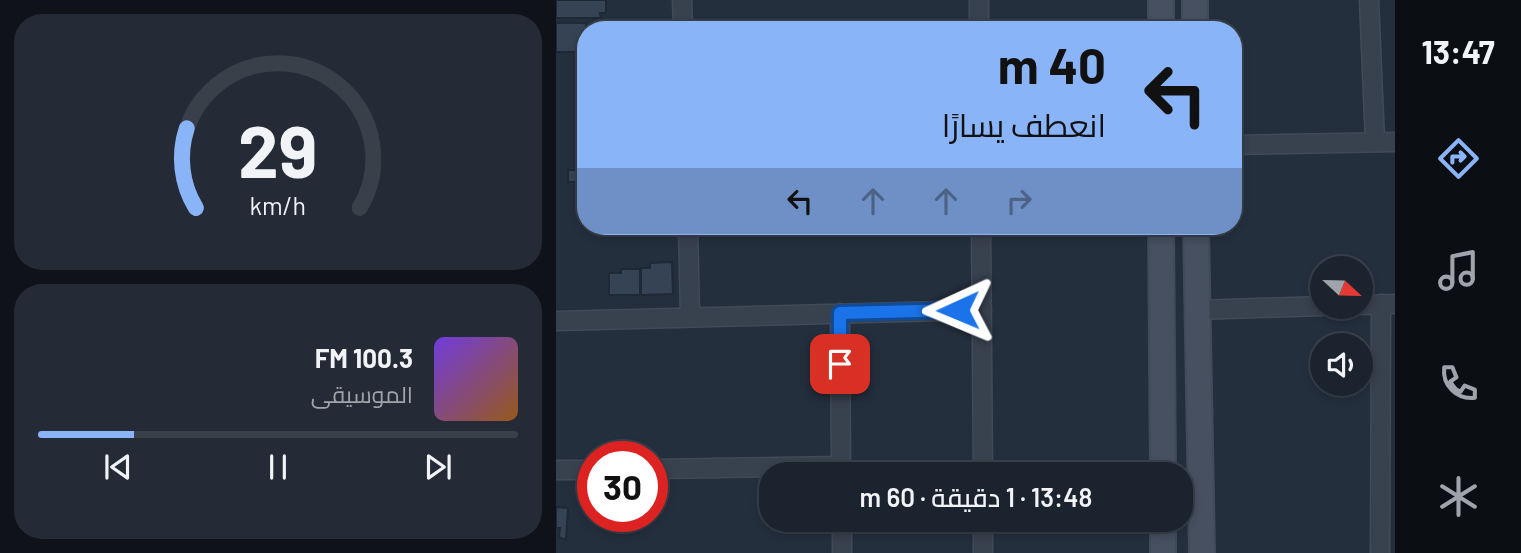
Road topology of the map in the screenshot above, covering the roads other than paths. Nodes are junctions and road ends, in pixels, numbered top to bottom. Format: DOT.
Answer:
graph roads {
  1 [pos="683,0"];
  2 [pos="979,0"];
  3 [pos="1162,0"];
  4 [pos="1195,0"];
  5 [pos="1369,0"];
  6 [pos="683,21"];
  7 [pos="980,21"];
  8 [pos="1161,21"];
  9 [pos="1195,21"];
  10 [pos="1374,142"];
  11 [pos="1394,142"];
  12 [pos="1242,145"];
  13 [pos="688,235"];
  14 [pos="981,235"];
  15 [pos="1161,235"];
  16 [pos="1196,235"];
  17 [pos="1388,304"];
  18 [pos="1310,306"];
  19 [pos="982,310"];
  20 [pos="1197,310"];
  21 [pos="840,313"];
  22 [pos="690,317"];
  23 [pos="556,321"];
  24 [pos="841,462"];
  25 [pos="983,462"];
  26 [pos="1163,462"];
  27 [pos="668,469"];
  28 [pos="556,470"];
  29 [pos="577,470"];
  30 [pos="759,470"];
  31 [pos="842,532"];
  32 [pos="983,532"];
  33 [pos="1163,532"];
  34 [pos="842,553"];
  35 [pos="983,553"];
  36 [pos="1163,553"];
  37 [pos="1202,553"];
  38 [pos="1380,553"];
  1 -- 6 [label="street"];
  2 -- 7 [label="street"];
  3 -- 8 [label="street"];
  4 -- 9 [label="street"];
  5 -- 10 [label="street"];
  10 -- 11 [label="street"];
  10 -- 12 [label="street"];
  13 -- 22 [label="street"];
  14 -- 19 [label="street"];
  15 -- 26 [label="street"];
  16 -- 20 [label="street"];
  17 -- 38 [label="street"];
  18 -- 20 [label="street"];
  19 -- 21 [label="street"];
  19 -- 25 [label="street"];
  20 -- 37 [label="street"];
  21 -- 22 [label="street"];
  21 -- 24 [label="street"];
  22 -- 23 [label="street"];
  27 -- 30 [label="street"];
  28 -- 29 [label="street"];
  31 -- 34 [label="street"];
  32 -- 35 [label="street"];
  33 -- 36 [label="street"];
}
